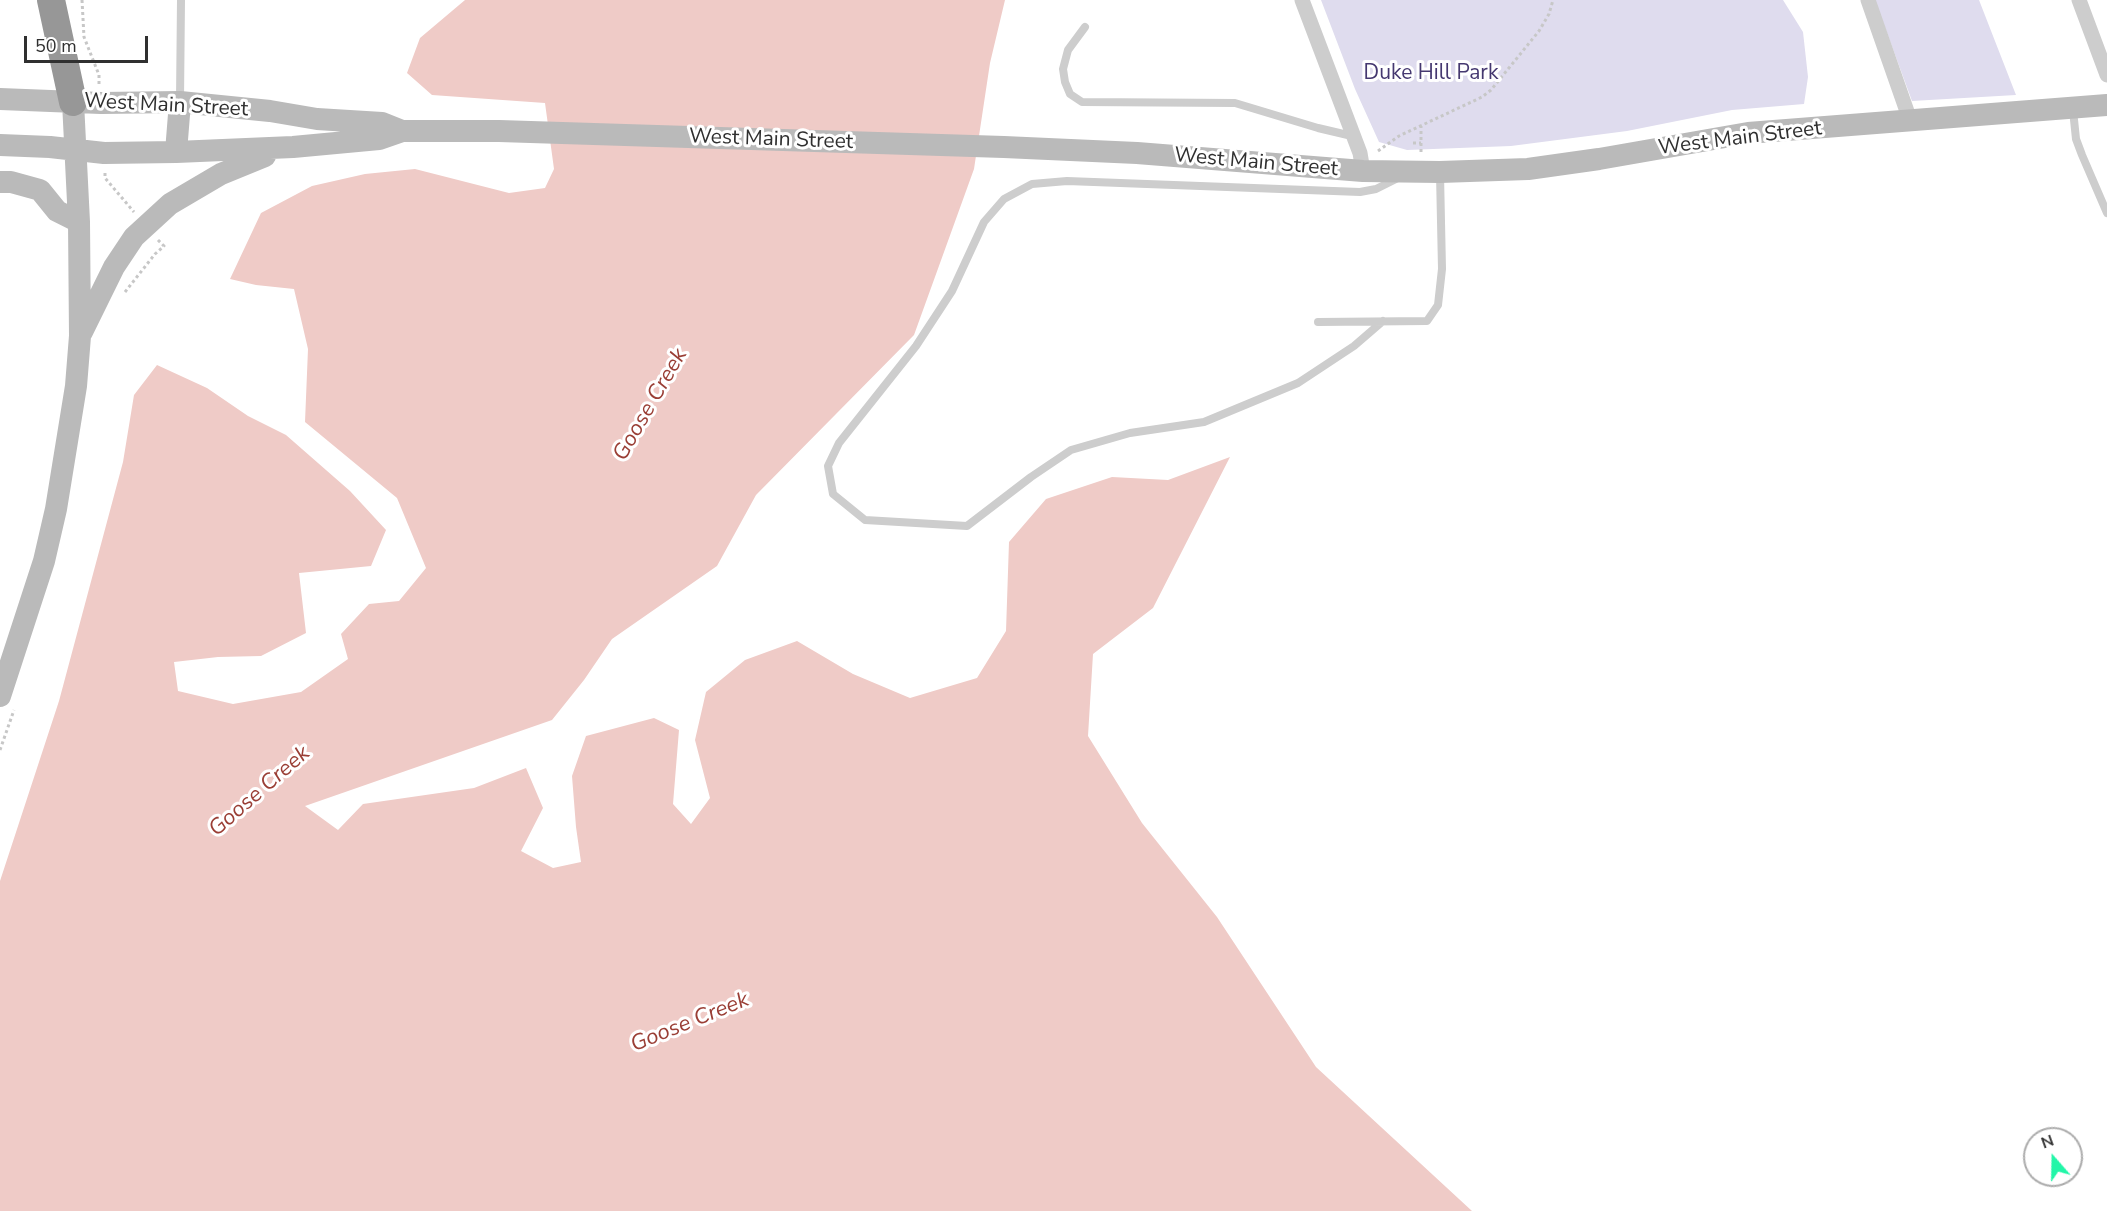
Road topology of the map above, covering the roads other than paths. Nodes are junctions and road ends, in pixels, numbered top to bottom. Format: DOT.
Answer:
graph roads {
  1 [pos="51,0"];
  2 [pos="181,0"];
  3 [pos="1302,0"];
  4 [pos="1868,0"];
  5 [pos="2079,0"];
  6 [pos="1085,27"];
  7 [pos="2107,75"];
  8 [pos="0,99"];
  9 [pos="73,102"];
  10 [pos="180,102"];
  11 [pos="2107,105"];
  12 [pos="2072,108"];
  13 [pos="1910,120"];
  14 [pos="402,131"];
  15 [pos="1354,136"];
  16 [pos="0,145"];
  17 [pos="293,147"];
  18 [pos="75,149"];
  19 [pos="176,152"];
  20 [pos="1409,163"];
  21 [pos="1363,171"];
  22 [pos="1440,172"];
  23 [pos="0,182"];
  24 [pos="2107,213"];
  25 [pos="80,222"];
  26 [pos="1383,321"];
  27 [pos="1318,322"];
  28 [pos="80,336"];
  29 [pos="0,696"];
  1 -- 9 [label="highway"];
  2 -- 10 [label="lane"];
  3 -- 15 [label="street"];
  4 -- 13 [label="street"];
  5 -- 7 [label="street"];
  6 -- 15 [label="lane"];
  8 -- 9 [label="main road, West Main Street"];
  9 -- 10 [label="main road, West Main Street"];
  9 -- 18 [label="main road"];
  10 -- 14 [label="main road, West Main Street"];
  10 -- 19 [label="main road"];
  11 -- 12 [label="main road, West Main Street"];
  12 -- 13 [label="main road, West Main Street"];
  12 -- 24 [label="lane"];
  13 -- 22 [label="main road, West Main Street"];
  14 -- 17 [label="main road, West Main Street"];
  14 -- 21 [label="main road, West Main Street"];
  15 -- 21 [label="street"];
  16 -- 18 [label="main road, West Main Street"];
  17 -- 19 [label="main road, West Main Street"];
  17 -- 28 [label="main road"];
  18 -- 19 [label="main road, West Main Street"];
  18 -- 25 [label="main road"];
  20 -- 21 [label="main road, West Main Street"];
  20 -- 22 [label="main road, West Main Street"];
  20 -- 26 [label="lane"];
  22 -- 26 [label="lane"];
  23 -- 25 [label="main road"];
  25 -- 28 [label="main road"];
  26 -- 27 [label="lane"];
  28 -- 29 [label="main road"];
}
